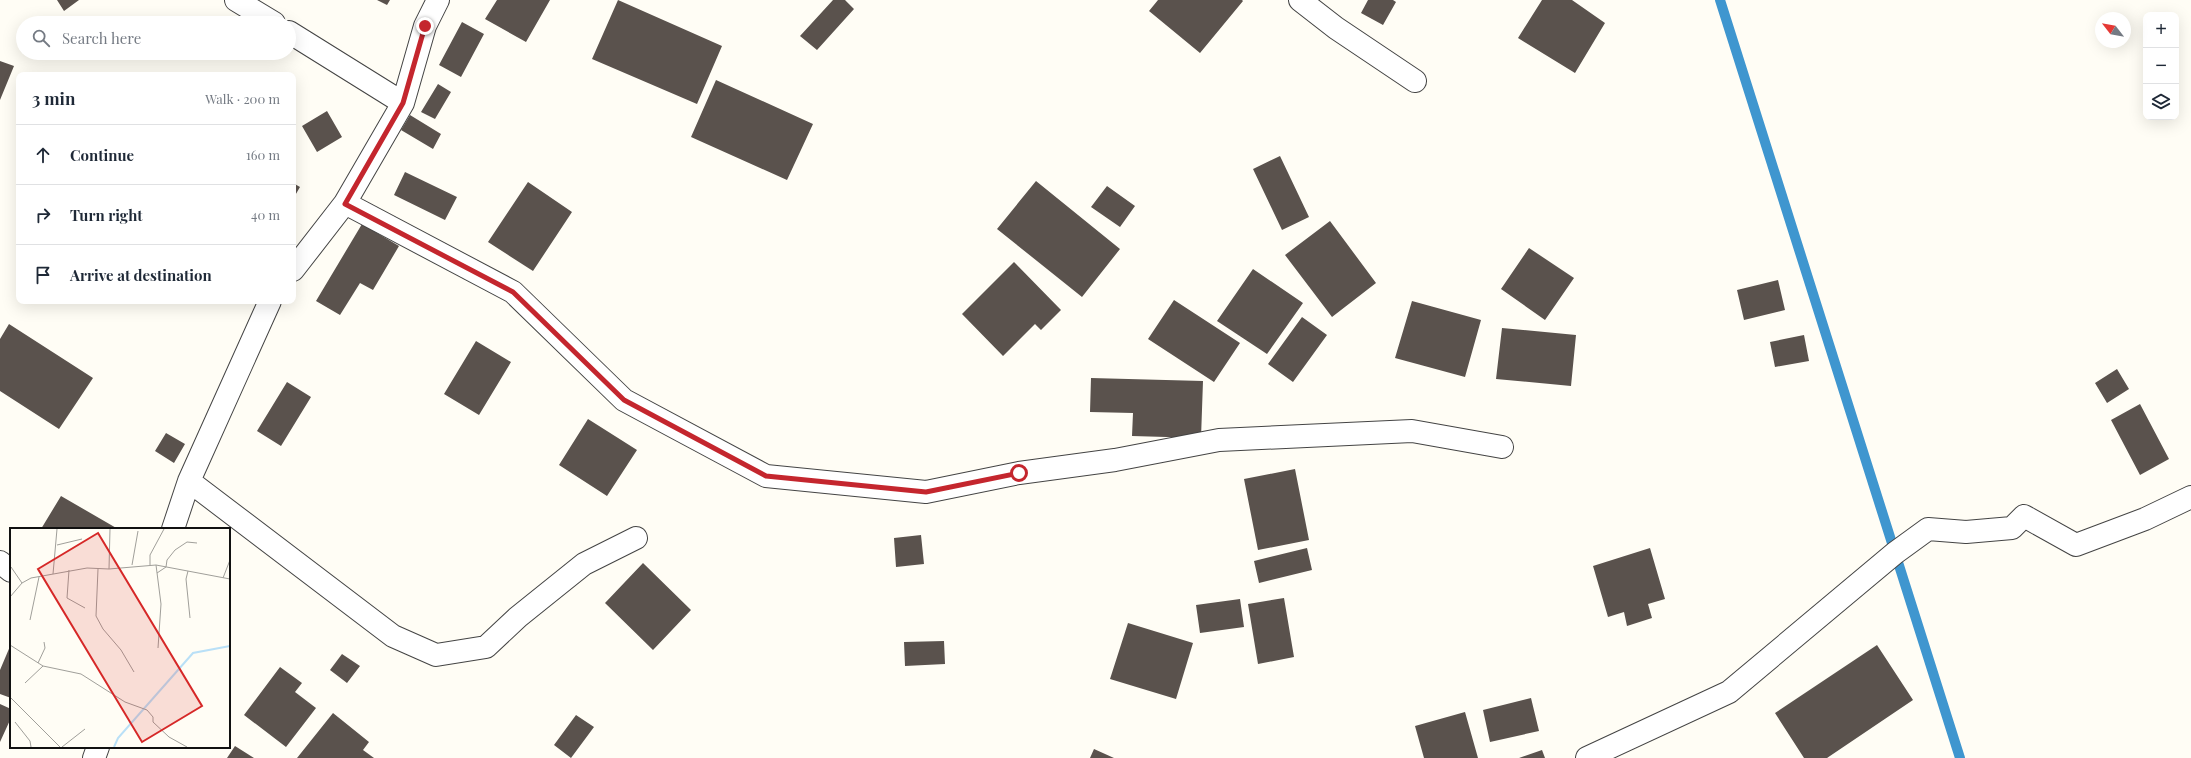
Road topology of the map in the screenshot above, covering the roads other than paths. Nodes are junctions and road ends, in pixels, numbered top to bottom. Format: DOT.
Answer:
graph roads {
  1 [pos="236,0"];
  2 [pos="438,0"];
  3 [pos="1300,0"];
  4 [pos="262,16"];
  5 [pos="296,36"];
  6 [pos="1415,81"];
  7 [pos="403,103"];
  8 [pos="345,204"];
  9 [pos="296,266"];
  10 [pos="269,304"];
  11 [pos="1502,447"];
  12 [pos="189,481"];
  13 [pos="2191,497"];
  14 [pos="173,528"];
  15 [pos="636,538"];
  16 [pos="0,562"];
  17 [pos="10,570"];
  18 [pos="98,748"];
  19 [pos="94,758"];
  20 [pos="1587,758"];
  1 -- 4 [label="street"];
  2 -- 7 [label="street"];
  3 -- 6 [label="street"];
  5 -- 7 [label="street"];
  7 -- 8 [label="street"];
  8 -- 9 [label="street"];
  8 -- 11 [label="street"];
  10 -- 12 [label="street"];
  12 -- 14 [label="street"];
  12 -- 15 [label="street"];
  13 -- 20 [label="street"];
  16 -- 17 [label="street"];
  18 -- 19 [label="street"];
}
